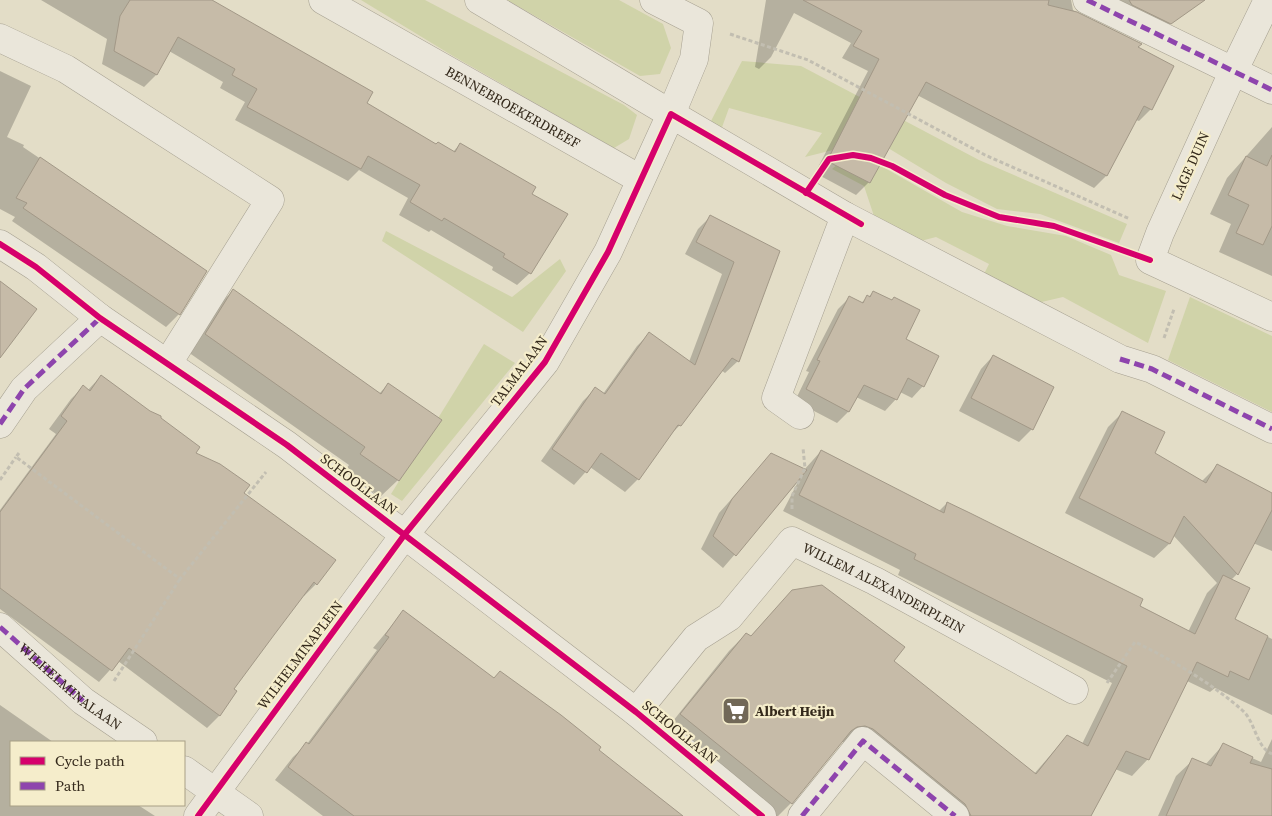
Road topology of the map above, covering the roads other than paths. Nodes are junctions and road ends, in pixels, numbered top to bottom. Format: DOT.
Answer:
graph roads {
  1 [pos="323,0"];
  2 [pos="479,0"];
  3 [pos="654,0"];
  4 [pos="1087,0"];
  5 [pos="1268,0"];
  6 [pos="0,38"];
  7 [pos="1233,72"];
  8 [pos="1272,90"];
  9 [pos="671,114"];
  10 [pos="640,180"];
  11 [pos="853,220"];
  12 [pos="0,244"];
  13 [pos="1272,317"];
  14 [pos="100,318"];
  15 [pos="168,363"];
  16 [pos="800,415"];
  17 [pos="0,424"];
  18 [pos="1272,429"];
  19 [pos="405,534"];
  20 [pos="0,627"];
  21 [pos="1074,690"];
  22 [pos="636,712"];
  23 [pos="142,741"];
  24 [pos="185,771"];
  25 [pos="215,791"];
  26 [pos="198,816"];
  27 [pos="249,816"];
  28 [pos="762,816"];
  29 [pos="802,816"];
  30 [pos="955,816"];
  1 -- 10 [label="street, BENNEBROEKERDREEF"];
  2 -- 9 [label="street"];
  3 -- 9 [label="street"];
  4 -- 7 [label="street"];
  5 -- 7 [label="street, LAGE DUIN"];
  6 -- 15 [label="street"];
  7 -- 8 [label="street"];
  7 -- 13 [label="street, LAGE DUIN"];
  9 -- 10 [label="street"];
  9 -- 11 [label="street"];
  10 -- 19 [label="street, TALMALAAN"];
  11 -- 16 [label="street"];
  11 -- 18 [label="street"];
  12 -- 14 [label="street, SCHOOLLAAN"];
  14 -- 15 [label="street, SCHOOLLAAN"];
  14 -- 17 [label="street"];
  15 -- 19 [label="street, SCHOOLLAAN"];
  19 -- 22 [label="street, SCHOOLLAAN"];
  19 -- 25 [label="street, WILHELMINAPLEIN"];
  20 -- 23 [label="street, WILHELMINALAAN"];
  21 -- 22 [label="street, WILLEM ALEXANDERPLEIN"];
  22 -- 28 [label="street, SCHOOLLAAN"];
  24 -- 25 [label="street"];
  25 -- 26 [label="street"];
  25 -- 27 [label="street"];
  29 -- 30 [label="street"];
}
